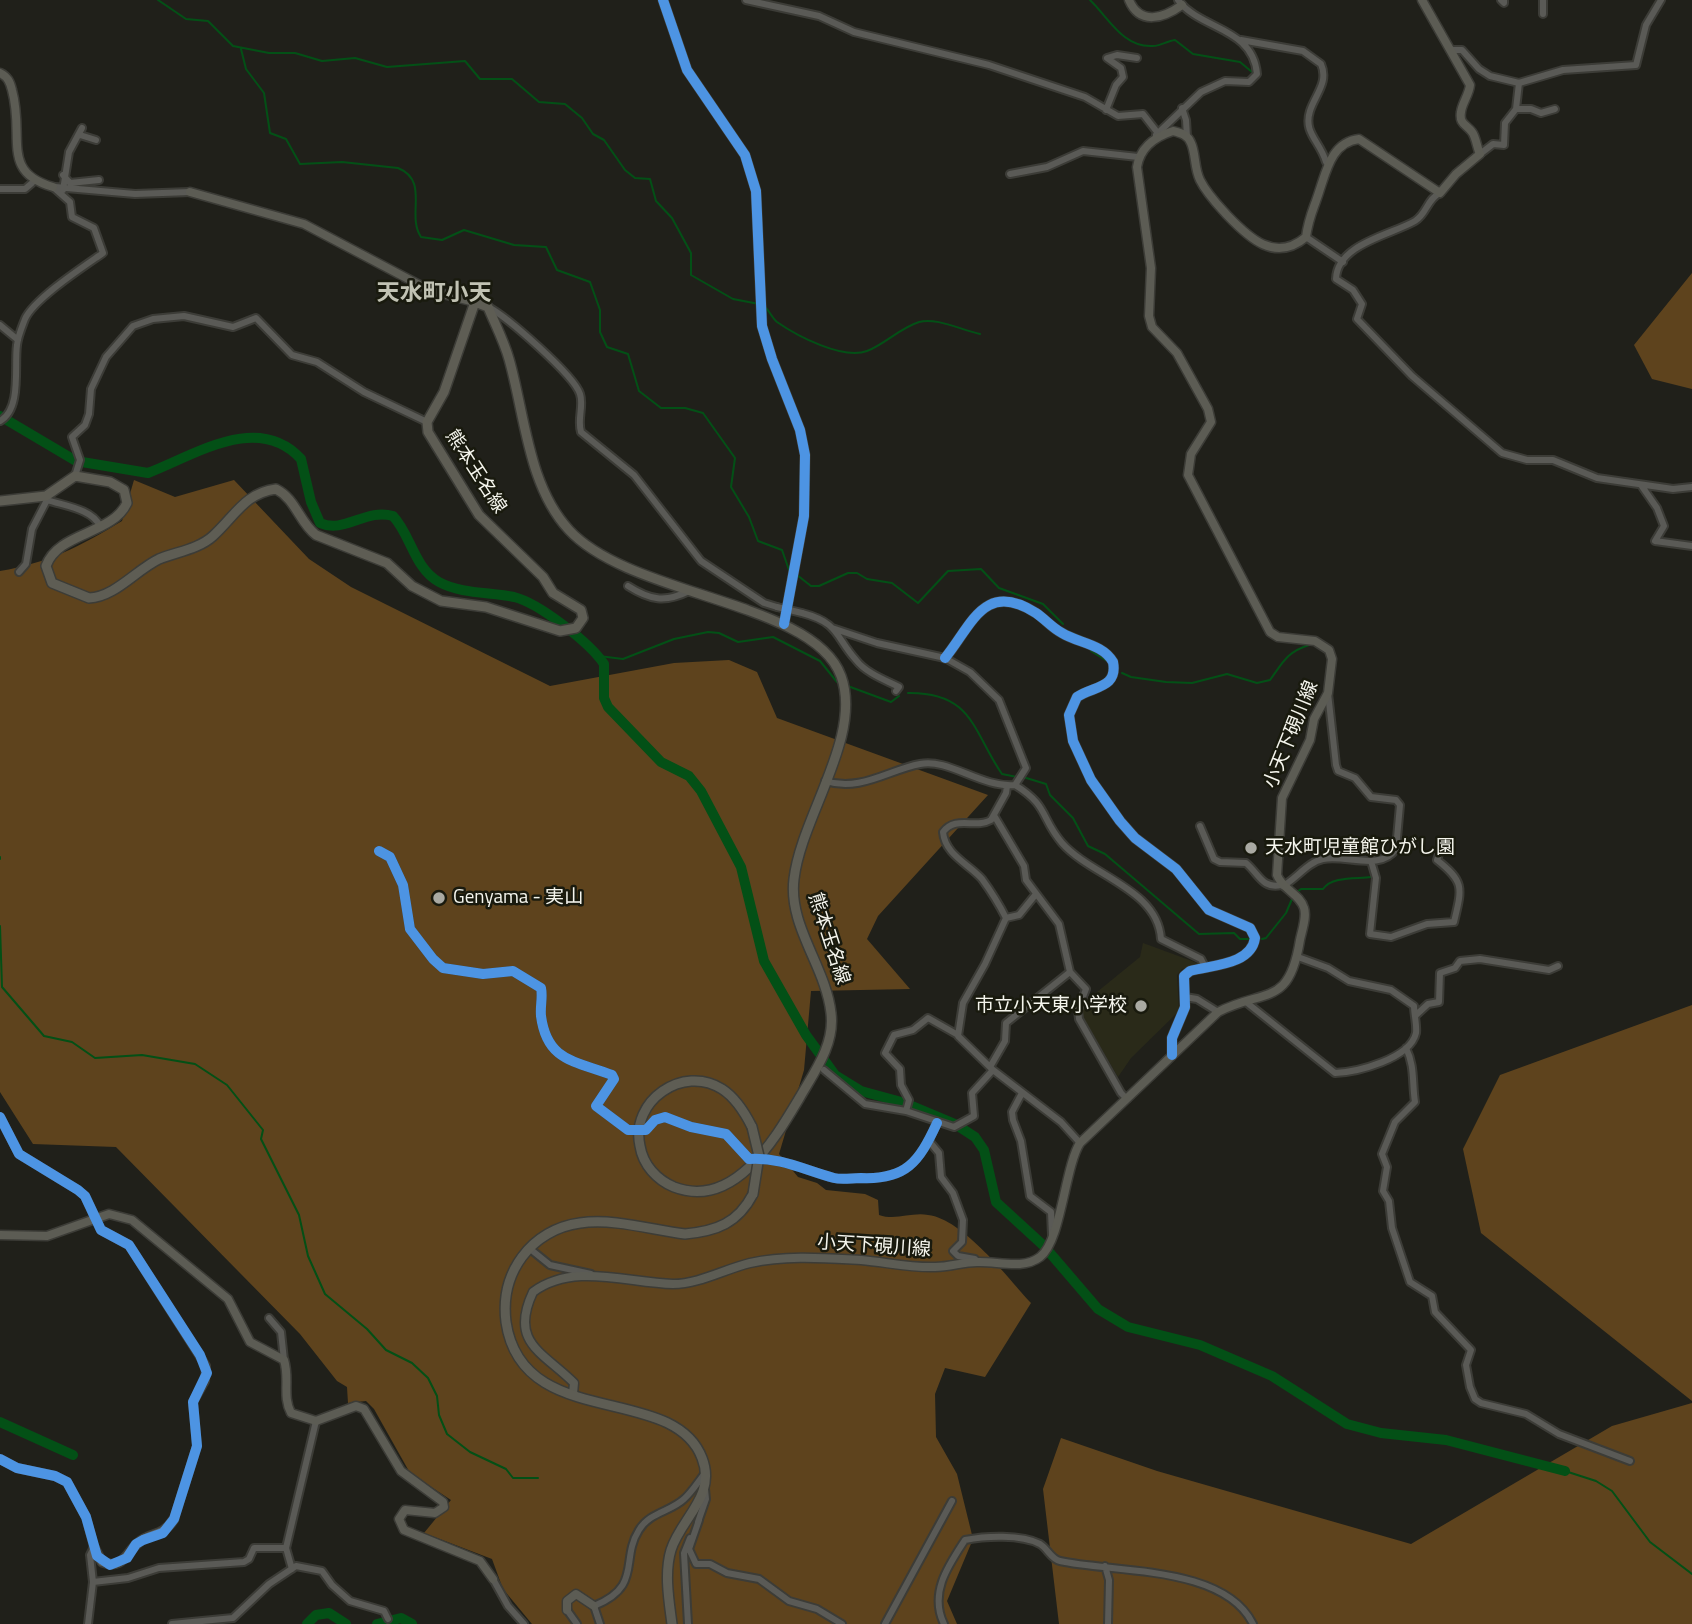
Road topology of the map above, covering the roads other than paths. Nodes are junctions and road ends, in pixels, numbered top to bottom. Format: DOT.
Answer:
graph roads {
  1 [pos="663,0"];
  2 [pos="746,0"];
  3 [pos="1129,0"];
  4 [pos="1422,0"];
  5 [pos="1544,0"];
  6 [pos="1661,0"];
  7 [pos="1180,2"];
  8 [pos="1543,14"];
  9 [pos="1241,40"];
  10 [pos="1450,50"];
  11 [pos="1137,58"];
  12 [pos="0,73"];
  13 [pos="1519,83"];
  14 [pos="1182,108"];
  15 [pos="1516,109"];
  16 [pos="1555,109"];
  17 [pos="1106,110"];
  18 [pos="1155,136"];
  19 [pos="1187,137"];
  20 [pos="96,140"];
  21 [pos="1321,144"];
  22 [pos="6,146"];
  23 [pos="1338,151"];
  24 [pos="1480,154"];
  25 [pos="1138,157"];
  26 [pos="1326,162"];
  27 [pos="10,165"];
  28 [pos="1010,174"];
  29 [pos="63,175"];
  30 [pos="99,180"];
  31 [pos="32,183"];
  32 [pos="53,187"];
  33 [pos="0,189"];
  34 [pos="63,190"];
  35 [pos="190,192"];
  36 [pos="1440,193"];
  37 [pos="1306,237"];
  38 [pos="1343,262"];
  39 [pos="475,302"];
  40 [pos="488,307"];
  41 [pos="0,325"];
  42 [pos="18,340"];
  43 [pos="3,419"];
  44 [pos="427,422"];
  45 [pos="75,476"];
  46 [pos="1641,485"];
  47 [pos="1692,487"];
  48 [pos="46,498"];
  49 [pos="0,501"];
  50 [pos="100,526"];
  51 [pos="1692,546"];
  52 [pos="19,572"];
  53 [pos="628,586"];
  54 [pos="689,592"];
  55 [pos="784,624"];
  56 [pos="832,628"];
  57 [pos="945,658"];
  58 [pos="896,691"];
  59 [pos="1328,693"];
  60 [pos="1019,780"];
  61 [pos="825,781"];
  62 [pos="1006,786"];
  63 [pos="995,817"];
  64 [pos="1200,826"];
  65 [pos="1440,850"];
  66 [pos="379,851"];
  67 [pos="1371,861"];
  68 [pos="1282,886"];
  69 [pos="1036,894"];
  70 [pos="1006,918"];
  71 [pos="1298,957"];
  72 [pos="1558,966"];
  73 [pos="1205,967"];
  74 [pos="1070,972"];
  75 [pos="1185,997"];
  76 [pos="1245,1002"];
  77 [pos="1218,1012"];
  78 [pos="1415,1016"];
  79 [pos="958,1035"];
  80 [pos="1406,1048"];
  81 [pos="1172,1055"];
  82 [pos="820,1069"];
  83 [pos="992,1069"];
  84 [pos="1022,1093"];
  85 [pos="1127,1099"];
  86 [pos="907,1107"];
  87 [pos="0,1117"];
  88 [pos="937,1123"];
  89 [pos="634,1130"];
  90 [pos="646,1130"];
  91 [pos="929,1141"];
  92 [pos="1080,1143"];
  93 [pos="760,1158"];
  94 [pos="1056,1212"];
  95 [pos="94,1217"];
  96 [pos="0,1235"];
  97 [pos="529,1248"];
  98 [pos="975,1259"];
  99 [pos="596,1277"];
  100 [pos="269,1318"];
  101 [pos="284,1360"];
  102 [pos="573,1394"];
  103 [pos="316,1421"];
  104 [pos="0,1459"];
  105 [pos="1630,1461"];
  106 [pos="705,1473"];
  107 [pos="952,1501"];
  108 [pos="174,1519"];
  109 [pos="699,1520"];
  110 [pos="94,1547"];
  111 [pos="286,1548"];
  112 [pos="1105,1566"];
  113 [pos="292,1569"];
  114 [pos="493,1580"];
  115 [pos="93,1582"];
  116 [pos="594,1606"];
  117 [pos="567,1610"];
  118 [pos="388,1619"];
  119 [pos="88,1624"];
  120 [pos="172,1624"];
  121 [pos="524,1624"];
  122 [pos="578,1624"];
  123 [pos="600,1624"];
  124 [pos="672,1624"];
  125 [pos="688,1624"];
  126 [pos="842,1624"];
  127 [pos="886,1624"];
  128 [pos="944,1624"];
  129 [pos="1108,1624"];
  130 [pos="1253,1624"];
  1 -- 55 [label="street"];
  2 -- 17 [label="street"];
  3 -- 7 [label="street"];
  4 -- 10 [label="street"];
  5 -- 8 [label="street"];
  6 -- 13 [label="street"];
  7 -- 9 [label="street"];
  9 -- 14 [label="street"];
  9 -- 21 [label="street"];
  10 -- 13 [label="street"];
  10 -- 24 [label="street"];
  11 -- 17 [label="street"];
  12 -- 22 [label="street"];
  13 -- 15 [label="street"];
  14 -- 18 [label="street"];
  14 -- 19 [label="street"];
  15 -- 16 [label="street"];
  15 -- 24 [label="street"];
  17 -- 18 [label="street"];
  18 -- 19 [label="street"];
  18 -- 25 [label="street"];
  19 -- 37 [label="street"];
  20 -- 29 [label="street"];
  21 -- 23 [label="street"];
  21 -- 26 [label="street"];
  23 -- 26 [label="street"];
  23 -- 36 [label="street"];
  24 -- 36 [label="street"];
  25 -- 28 [label="street"];
  25 -- 59 [label="street, 小天下硯川線"];
  26 -- 37 [label="street"];
  27 -- 31 [label="street"];
  29 -- 30 [label="street"];
  29 -- 34 [label="street"];
  31 -- 32 [label="street"];
  31 -- 33 [label="street"];
  32 -- 34 [label="street"];
  32 -- 42 [label="street"];
  34 -- 35 [label="street"];
  35 -- 39 [label="street"];
  36 -- 38 [label="street"];
  37 -- 38 [label="street"];
  38 -- 46 [label="street"];
  39 -- 40 [label="main road"];
  39 -- 44 [label="main road, 熊本玉名線"];
  40 -- 54 [label="main road, 熊本玉名線"];
  40 -- 56 [label="street, bridge"];
  41 -- 42 [label="street"];
  42 -- 43 [label="street"];
  44 -- 45 [label="street"];
  44 -- 50 [label="main road, 熊本玉名線"];
  45 -- 48 [label="main road"];
  45 -- 50 [label="main road, 熊本玉名線"];
  46 -- 47 [label="street"];
  46 -- 51 [label="street"];
  48 -- 49 [label="main road"];
  48 -- 50 [label="street"];
  48 -- 52 [label="street"];
  53 -- 54 [label="street"];
  54 -- 55 [label="main road, 熊本玉名線"];
  55 -- 61 [label="main road, 熊本玉名線"];
  56 -- 57 [label="street"];
  56 -- 58 [label="street"];
  57 -- 60 [label="street"];
  57 -- 73 [label="street"];
  59 -- 67 [label="street"];
  59 -- 68 [label="street, 小天下硯川線"];
  60 -- 62 [label="street"];
  60 -- 73 [label="street"];
  61 -- 62 [label="street"];
  61 -- 82 [label="main road, 熊本玉名線"];
  62 -- 63 [label="street"];
  63 -- 69 [label="street"];
  63 -- 70 [label="street"];
  64 -- 68 [label="street"];
  65 -- 67 [label="street"];
  66 -- 89 [label="street"];
  67 -- 68 [label="street"];
  68 -- 71 [label="street, 小天下硯川線"];
  69 -- 70 [label="street"];
  69 -- 74 [label="street"];
  70 -- 79 [label="street"];
  71 -- 76 [label="street, 小天下硯川線"];
  71 -- 78 [label="street"];
  72 -- 78 [label="street"];
  73 -- 75 [label="street"];
  74 -- 83 [label="street"];
  74 -- 85 [label="street"];
  75 -- 77 [label="street"];
  75 -- 81 [label="street"];
  76 -- 77 [label="street, 小天下硯川線"];
  76 -- 80 [label="street"];
  77 -- 81 [label="street, 小天下硯川線"];
  78 -- 80 [label="street"];
  79 -- 83 [label="street"];
  79 -- 86 [label="street"];
  80 -- 105 [label="street"];
  81 -- 85 [label="street, 小天下硯川線"];
  82 -- 86 [label="street"];
  82 -- 93 [label="main road, 熊本玉名線"];
  83 -- 84 [label="street"];
  83 -- 88 [label="street"];
  84 -- 92 [label="street"];
  84 -- 94 [label="street"];
  85 -- 92 [label="street, 小天下硯川線"];
  86 -- 88 [label="street"];
  87 -- 95 [label="street"];
  88 -- 91 [label="street"];
  90 -- 93 [label="street"];
  91 -- 93 [label="street"];
  91 -- 98 [label="street"];
  92 -- 94 [label="street, 小天下硯川線"];
  93 -- 97 [label="main road, 熊本玉名線, bridge"];
  94 -- 99 [label="street, 小天下硯川線"];
  95 -- 96 [label="street"];
  95 -- 101 [label="street"];
  95 -- 108 [label="street"];
  97 -- 99 [label="street"];
  97 -- 102 [label="main road, 熊本玉名線"];
  99 -- 102 [label="street, 小天下硯川線"];
  100 -- 101 [label="street"];
  101 -- 103 [label="street"];
  102 -- 106 [label="main road, 熊本玉名線"];
  103 -- 111 [label="street"];
  103 -- 114 [label="street"];
  104 -- 110 [label="street"];
  106 -- 109 [label="street"];
  106 -- 116 [label="street"];
  106 -- 124 [label="main road"];
  107 -- 127 [label="street"];
  108 -- 110 [label="street"];
  109 -- 125 [label="street"];
  109 -- 126 [label="street"];
  110 -- 115 [label="street"];
  111 -- 113 [label="street"];
  111 -- 115 [label="street"];
  112 -- 128 [label="street"];
  112 -- 129 [label="street"];
  112 -- 130 [label="street"];
  113 -- 118 [label="street"];
  113 -- 120 [label="street"];
  114 -- 121 [label="street"];
  115 -- 119 [label="street"];
  116 -- 117 [label="street"];
  116 -- 123 [label="street"];
  117 -- 122 [label="street"];
}
